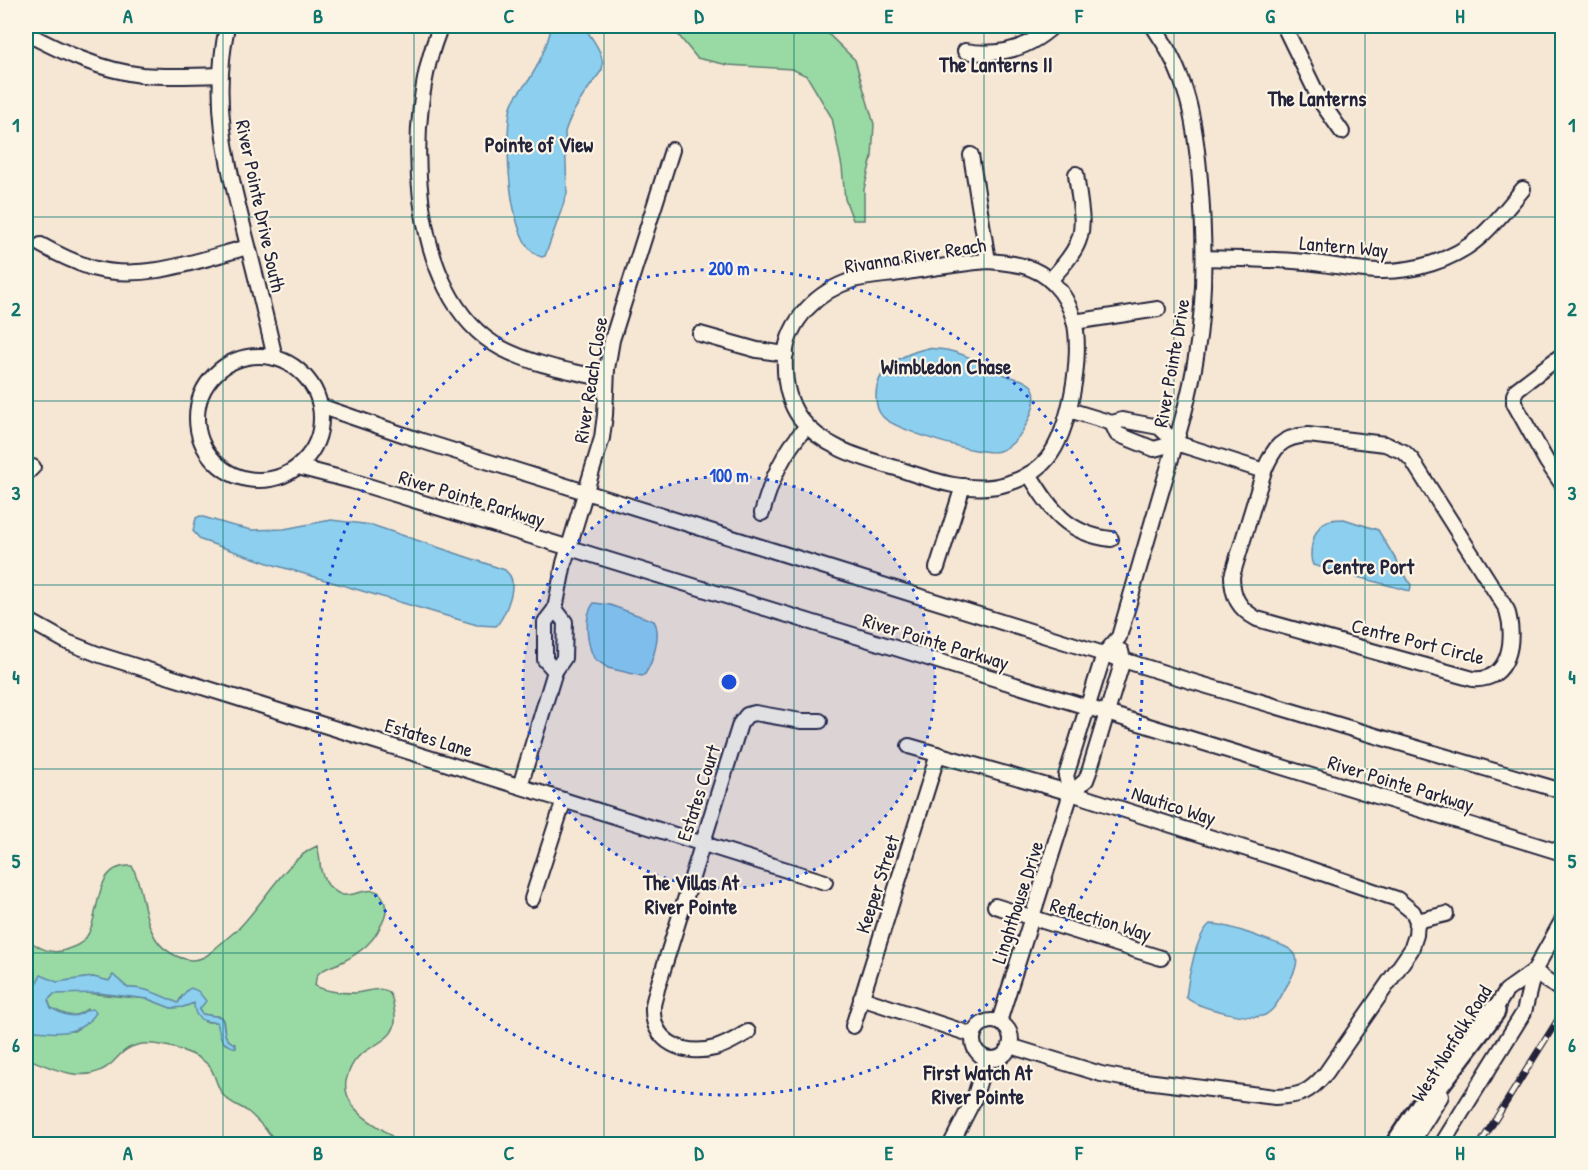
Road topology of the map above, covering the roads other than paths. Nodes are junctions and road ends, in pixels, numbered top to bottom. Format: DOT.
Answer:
graph roads {
  1 [pos="227,26"];
  2 [pos="441,26"];
  3 [pos="1053,26"];
  4 [pos="1154,26"];
  5 [pos="1284,26"];
  6 [pos="26,33"];
  7 [pos="965,51"];
  8 [pos="220,75"];
  9 [pos="1342,132"];
  10 [pos="672,150"];
  11 [pos="971,155"];
  12 [pos="1076,174"];
  13 [pos="1523,189"];
  14 [pos="40,245"];
  15 [pos="248,247"];
  16 [pos="1204,258"];
  17 [pos="988,261"];
  18 [pos="1050,280"];
  19 [pos="1158,309"];
  20 [pos="1074,322"];
  21 [pos="700,334"];
  22 [pos="786,354"];
  23 [pos="1563,356"];
  24 [pos="275,358"];
  25 [pos="606,379"];
  26 [pos="320,406"];
  27 [pos="1069,410"];
  28 [pos="1112,423"];
  29 [pos="807,426"];
  30 [pos="1176,443"];
  31 [pos="298,467"];
  32 [pos="1264,471"];
  33 [pos="1029,474"];
  34 [pos="1563,484"];
  35 [pos="963,486"];
  36 [pos="586,491"];
  37 [pos="762,513"];
  38 [pos="1111,539"];
  39 [pos="568,548"];
  40 [pos="937,568"];
  41 [pos="555,609"];
  42 [pos="26,619"];
  43 [pos="1119,637"];
  44 [pos="1104,654"];
  45 [pos="1123,660"];
  46 [pos="555,671"];
  47 [pos="1088,708"];
  48 [pos="1107,714"];
  49 [pos="820,721"];
  50 [pos="909,746"];
  51 [pos="938,754"];
  52 [pos="520,786"];
  53 [pos="1563,791"];
  54 [pos="1071,793"];
  55 [pos="564,800"];
  56 [pos="702,844"];
  57 [pos="1563,853"];
  58 [pos="825,882"];
  59 [pos="532,900"];
  60 [pos="995,906"];
  61 [pos="1446,914"];
  62 [pos="1032,918"];
  63 [pos="1417,921"];
  64 [pos="1563,921"];
  65 [pos="1161,958"];
  66 [pos="1534,971"];
  67 [pos="1563,991"];
  68 [pos="861,998"];
  69 [pos="1494,1011"];
  70 [pos="999,1022"];
  71 [pos="853,1026"];
  72 [pos="748,1032"];
  73 [pos="973,1035"];
  74 [pos="1010,1046"];
  75 [pos="987,1059"];
  76 [pos="951,1144"];
  77 [pos="1397,1144"];
  78 [pos="1411,1144"];
  79 [pos="1442,1144"];
  1 -- 8 [label="street, River Pointe Drive South"];
  2 -- 25 [label="street"];
  3 -- 7 [label="street"];
  4 -- 16 [label="street, River Pointe Drive"];
  5 -- 9 [label="street"];
  6 -- 8 [label="street"];
  8 -- 15 [label="street, River Pointe Drive South"];
  10 -- 25 [label="street, River Reach Close"];
  11 -- 17 [label="street"];
  12 -- 18 [label="street"];
  13 -- 16 [label="street, Lantern Way"];
  14 -- 15 [label="street"];
  15 -- 24 [label="street, River Pointe Drive South"];
  16 -- 30 [label="street, River Pointe Drive"];
  17 -- 18 [label="street, Rivanna River Reach"];
  17 -- 22 [label="street, Rivanna River Reach"];
  18 -- 20 [label="street, Rivanna River Reach"];
  19 -- 20 [label="street"];
  20 -- 27 [label="street, Rivanna River Reach"];
  21 -- 22 [label="street"];
  22 -- 29 [label="street, Rivanna River Reach"];
  23 -- 34 [label="street"];
  24 -- 26 [label="street"];
  24 -- 31 [label="street"];
  25 -- 36 [label="street, River Reach Close"];
  26 -- 31 [label="street"];
  26 -- 36 [label="street, River Pointe Parkway"];
  27 -- 28 [label="street"];
  27 -- 33 [label="street, Rivanna River Reach"];
  28 -- 30 [label="street"];
  28 -- 30 [label="street"];
  29 -- 35 [label="street, Rivanna River Reach"];
  29 -- 37 [label="street"];
  30 -- 32 [label="street"];
  30 -- 43 [label="street, River Pointe Drive"];
  31 -- 39 [label="street, River Pointe Parkway"];
  32 -- 32 [label="street, Centre Port Circle"];
  33 -- 35 [label="street, Rivanna River Reach"];
  33 -- 38 [label="street"];
  35 -- 40 [label="street"];
  36 -- 39 [label="street, River Reach Close"];
  36 -- 44 [label="street, River Pointe Parkway"];
  39 -- 41 [label="street, River Reach Close"];
  39 -- 47 [label="street, River Pointe Parkway"];
  41 -- 46 [label="street"];
  41 -- 46 [label="street, River Reach Close"];
  42 -- 52 [label="street, Estates Lane"];
  43 -- 44 [label="street, River Pointe Drive"];
  43 -- 45 [label="street, River Pointe Drive"];
  44 -- 45 [label="street, River Pointe Parkway"];
  44 -- 47 [label="street, Linghthouse Drive"];
  45 -- 48 [label="street, River Pointe Drive"];
  45 -- 53 [label="street, River Pointe Parkway"];
  46 -- 52 [label="street"];
  47 -- 48 [label="street, River Pointe Parkway"];
  47 -- 54 [label="street, Linghthouse Drive"];
  48 -- 54 [label="street, Linghthouse Drive"];
  48 -- 57 [label="street, River Pointe Parkway"];
  49 -- 56 [label="street, Estates Court"];
  50 -- 51 [label="street, Nautico Way"];
  51 -- 54 [label="street, Nautico Way"];
  51 -- 68 [label="street, Keeper Street"];
  52 -- 55 [label="street, Estates Lane"];
  54 -- 62 [label="street, Linghthouse Drive"];
  54 -- 63 [label="street, Nautico Way"];
  55 -- 56 [label="street, Estates Lane"];
  55 -- 59 [label="street"];
  56 -- 58 [label="street, Estates Lane"];
  56 -- 72 [label="street, Estates Court"];
  60 -- 62 [label="street, Reflection Way"];
  61 -- 63 [label="street"];
  62 -- 65 [label="street, Reflection Way"];
  62 -- 70 [label="street, Linghthouse Drive"];
  63 -- 74 [label="street"];
  64 -- 66 [label="street, West Norfolk Road"];
  66 -- 67 [label="street"];
  66 -- 69 [label="street, West Norfolk Road"];
  66 -- 79 [label="street, West Norfolk Road"];
  68 -- 71 [label="street, Keeper Street"];
  68 -- 73 [label="street"];
  69 -- 77 [label="highway"];
  69 -- 78 [label="street, West Norfolk Road"];
  70 -- 73 [label="street"];
  70 -- 74 [label="street"];
  73 -- 75 [label="street"];
  74 -- 75 [label="street"];
  75 -- 76 [label="street"];
}
